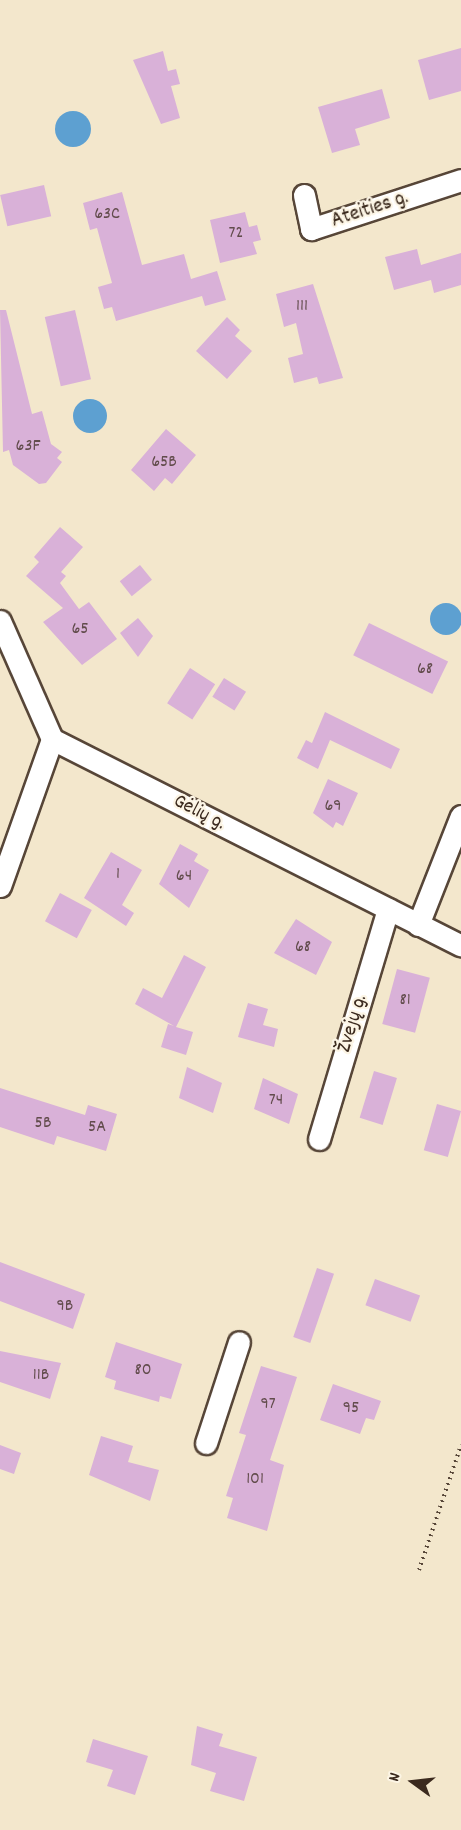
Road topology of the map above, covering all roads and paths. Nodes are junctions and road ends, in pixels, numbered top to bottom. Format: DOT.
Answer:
graph roads {
  1 [pos="461,180"];
  2 [pos="303,195"];
  3 [pos="0,621"];
  4 [pos="52,739"];
  5 [pos="461,816"];
  6 [pos="0,886"];
  7 [pos="388,909"];
  8 [pos="418,925"];
  9 [pos="461,946"];
  10 [pos="318,1139"];
  11 [pos="239,1341"];
  12 [pos="206,1443"];
  13 [pos="461,1445"];
  14 [pos="420,1570"];
  1 -- 2 [label="street, Ateities g."];
  3 -- 4 [label="street"];
  4 -- 6 [label="street"];
  4 -- 7 [label="street, Gėlių g."];
  5 -- 8 [label="street"];
  7 -- 8 [label="street, Gėlių g."];
  7 -- 10 [label="street, Žvejų g."];
  8 -- 9 [label="street, Gėlių g."];
  11 -- 12 [label="street"];
  13 -- 14 [label="path"];
}
